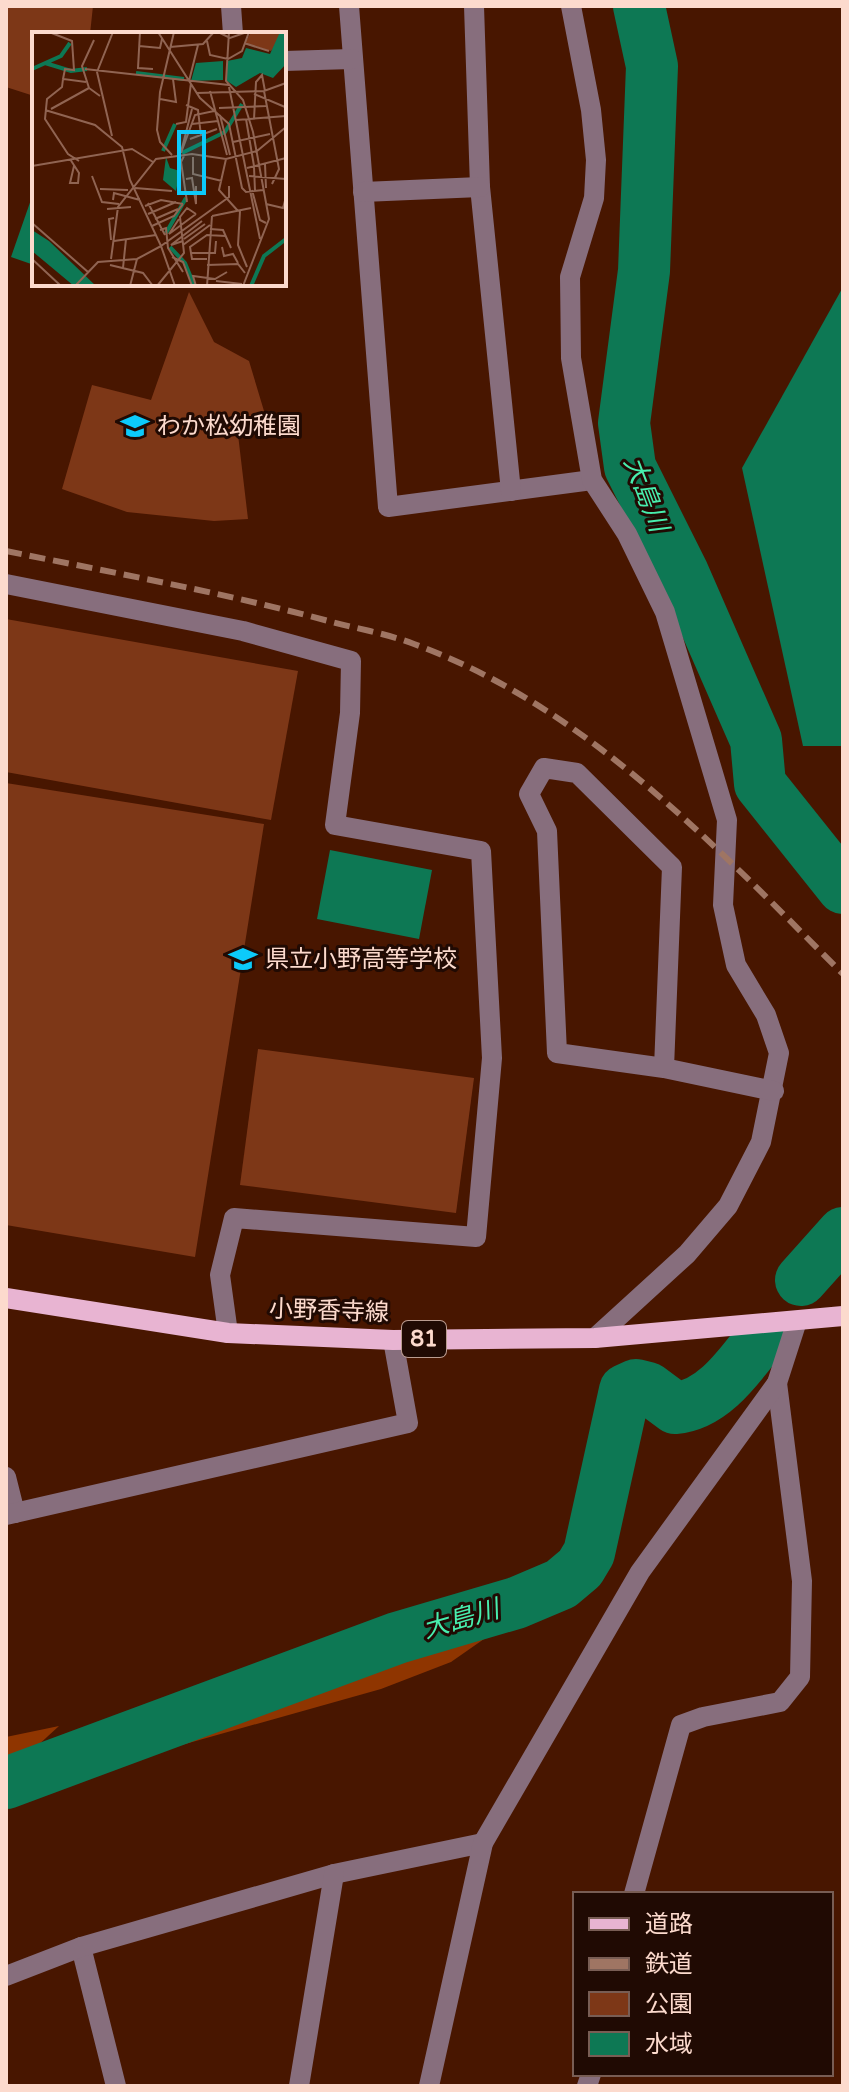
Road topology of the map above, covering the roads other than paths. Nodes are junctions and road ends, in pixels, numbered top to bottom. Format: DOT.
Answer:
graph roads {
  1 [pos="231,6"];
  2 [pos="349,6"];
  3 [pos="474,6"];
  4 [pos="571,6"];
  5 [pos="233,32"];
  6 [pos="352,59"];
  7 [pos="286,61"];
  8 [pos="480,187"];
  9 [pos="363,192"];
  10 [pos="592,480"];
  11 [pos="511,491"];
  12 [pos="6,584"];
  13 [pos="664,1068"];
  14 [pos="774,1091"];
  15 [pos="6,1298"];
  16 [pos="843,1316"];
  17 [pos="797,1321"];
  18 [pos="228,1333"];
  19 [pos="595,1338"];
  20 [pos="393,1340"];
  21 [pos="777,1383"];
  22 [pos="6,1477"];
  23 [pos="10,1514"];
  24 [pos="483,1843"];
  25 [pos="334,1874"];
  26 [pos="635,1892"];
  27 [pos="81,1947"];
  28 [pos="6,1976"];
  29 [pos="116,2086"];
  30 [pos="299,2086"];
  31 [pos="429,2086"];
  1 -- 5 [label="street"];
  2 -- 6 [label="street"];
  3 -- 8 [label="street"];
  4 -- 10 [label="street"];
  6 -- 7 [label="street"];
  6 -- 9 [label="street"];
  8 -- 9 [label="street"];
  8 -- 11 [label="street"];
  9 -- 11 [label="street"];
  10 -- 11 [label="street"];
  10 -- 14 [label="street"];
  12 -- 18 [label="street"];
  13 -- 13 [label="street"];
  13 -- 14 [label="street"];
  14 -- 19 [label="street"];
  15 -- 18 [label="main road, 小野香寺線 / 81"];
  16 -- 17 [label="main road, 小野香寺線 / 81"];
  17 -- 19 [label="main road, 小野香寺線 / 81"];
  17 -- 21 [label="street"];
  18 -- 20 [label="main road, 小野香寺線 / 81"];
  19 -- 20 [label="main road, 小野香寺線 / 81"];
  20 -- 23 [label="street"];
  21 -- 24 [label="street"];
  21 -- 26 [label="street"];
  22 -- 23 [label="street"];
  24 -- 25 [label="street"];
  24 -- 31 [label="street"];
  25 -- 27 [label="street"];
  25 -- 30 [label="street"];
  27 -- 28 [label="street"];
  27 -- 29 [label="street"];
}
